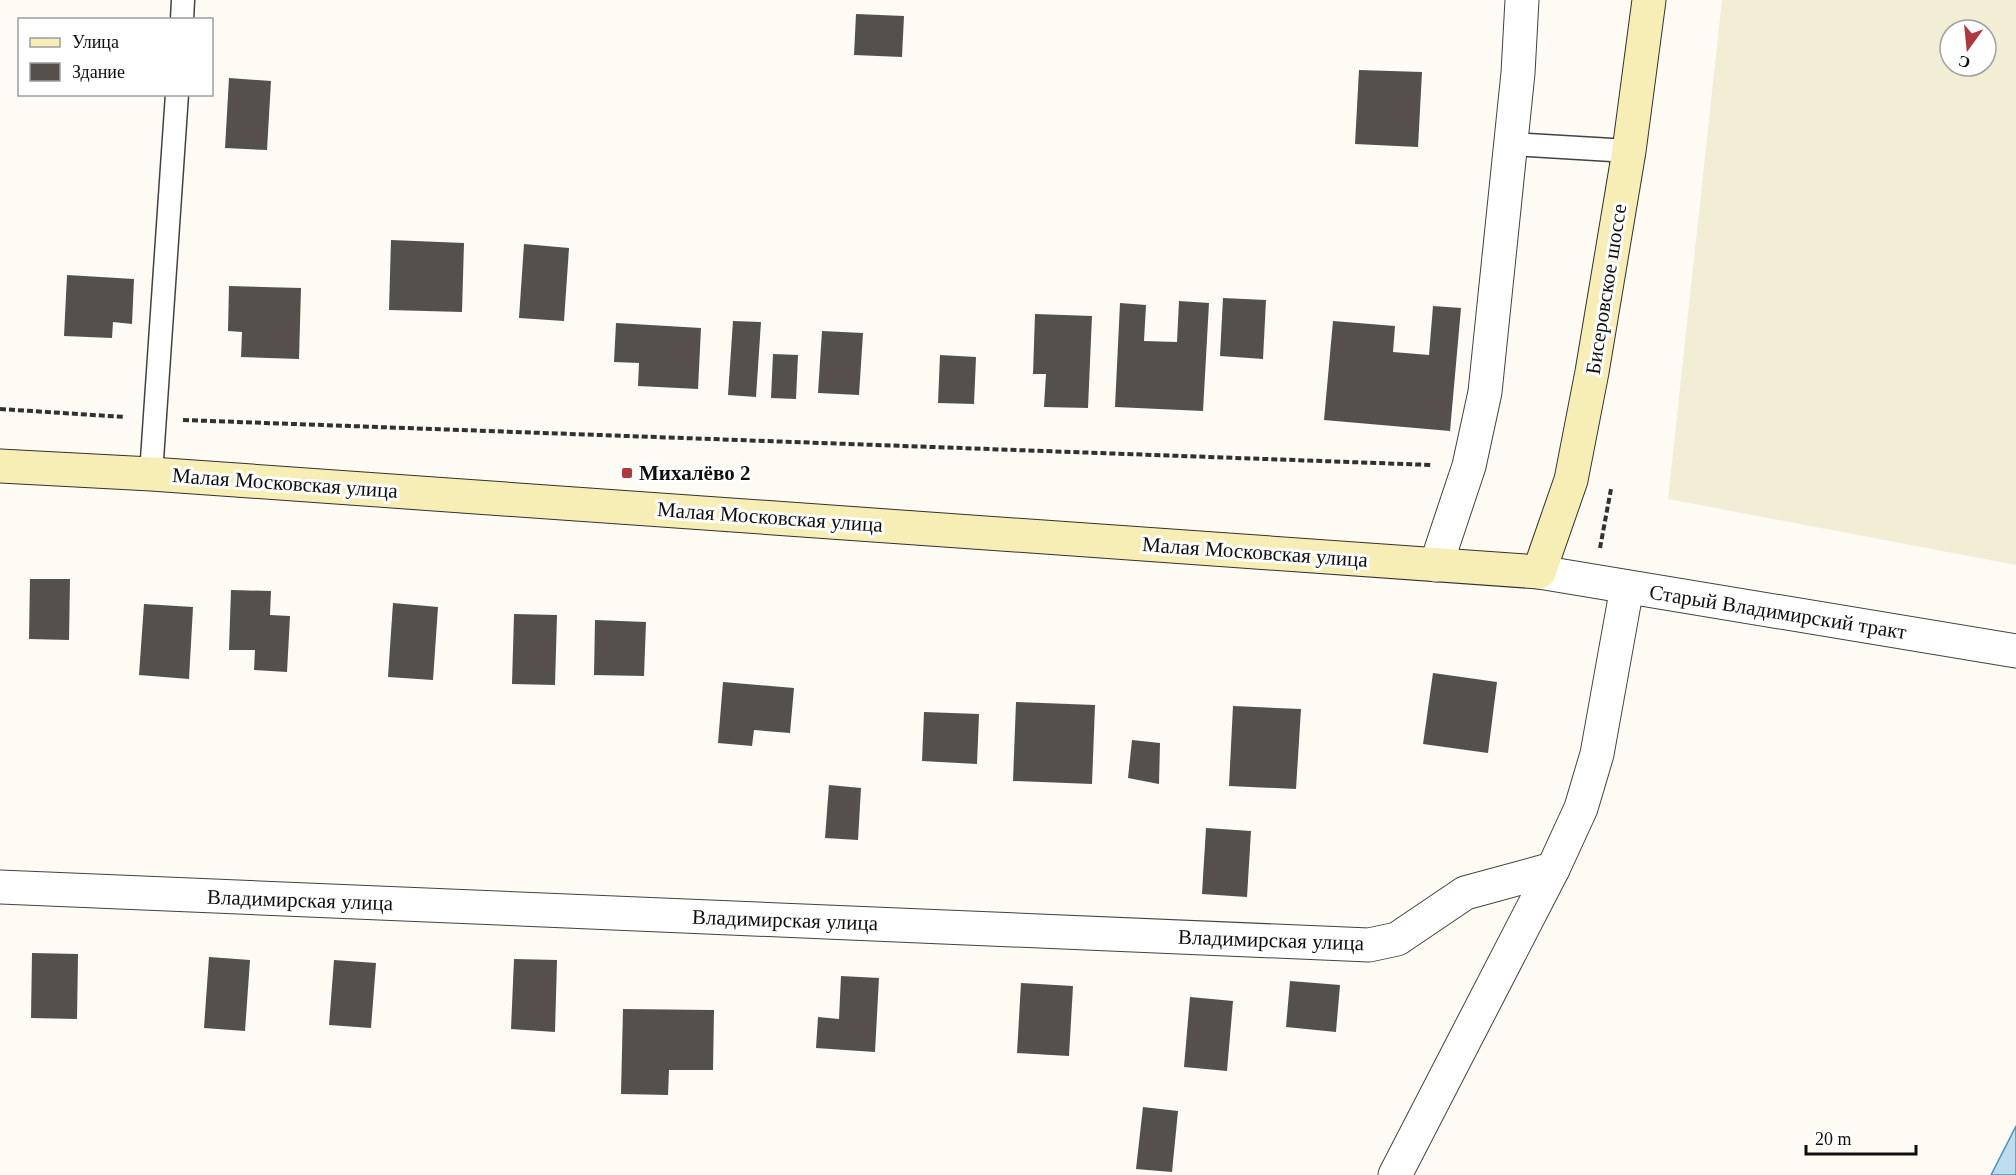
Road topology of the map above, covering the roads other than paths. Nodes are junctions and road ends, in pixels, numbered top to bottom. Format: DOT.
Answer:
graph roads {
  1 [pos="183,0"];
  2 [pos="1522,0"];
  3 [pos="1649,0"];
  4 [pos="182,18"];
  5 [pos="177,96"];
  6 [pos="1510,144"];
  7 [pos="1629,151"];
  8 [pos="0,466"];
  9 [pos="150,474"];
  10 [pos="1436,565"];
  11 [pos="1539,572"];
  12 [pos="1627,587"];
  13 [pos="2016,651"];
  14 [pos="1553,869"];
  15 [pos="0,887"];
  16 [pos="1395,1175"];
  1 -- 4 [label="lane"];
  2 -- 6 [label="street"];
  3 -- 7 [label="main road, Бисеровское шоссе"];
  5 -- 9 [label="lane"];
  6 -- 7 [label="lane"];
  6 -- 10 [label="street"];
  7 -- 11 [label="main road, Бисеровское шоссе"];
  8 -- 9 [label="main road, Малая Московская улица"];
  9 -- 10 [label="main road, Малая Московская улица"];
  10 -- 11 [label="main road, Малая Московская улица"];
  11 -- 12 [label="street, Старый Владимирский тракт"];
  12 -- 13 [label="street, Старый Владимирский тракт"];
  12 -- 14 [label="street"];
  14 -- 15 [label="street, Владимирская улица"];
  14 -- 16 [label="street"];
}
